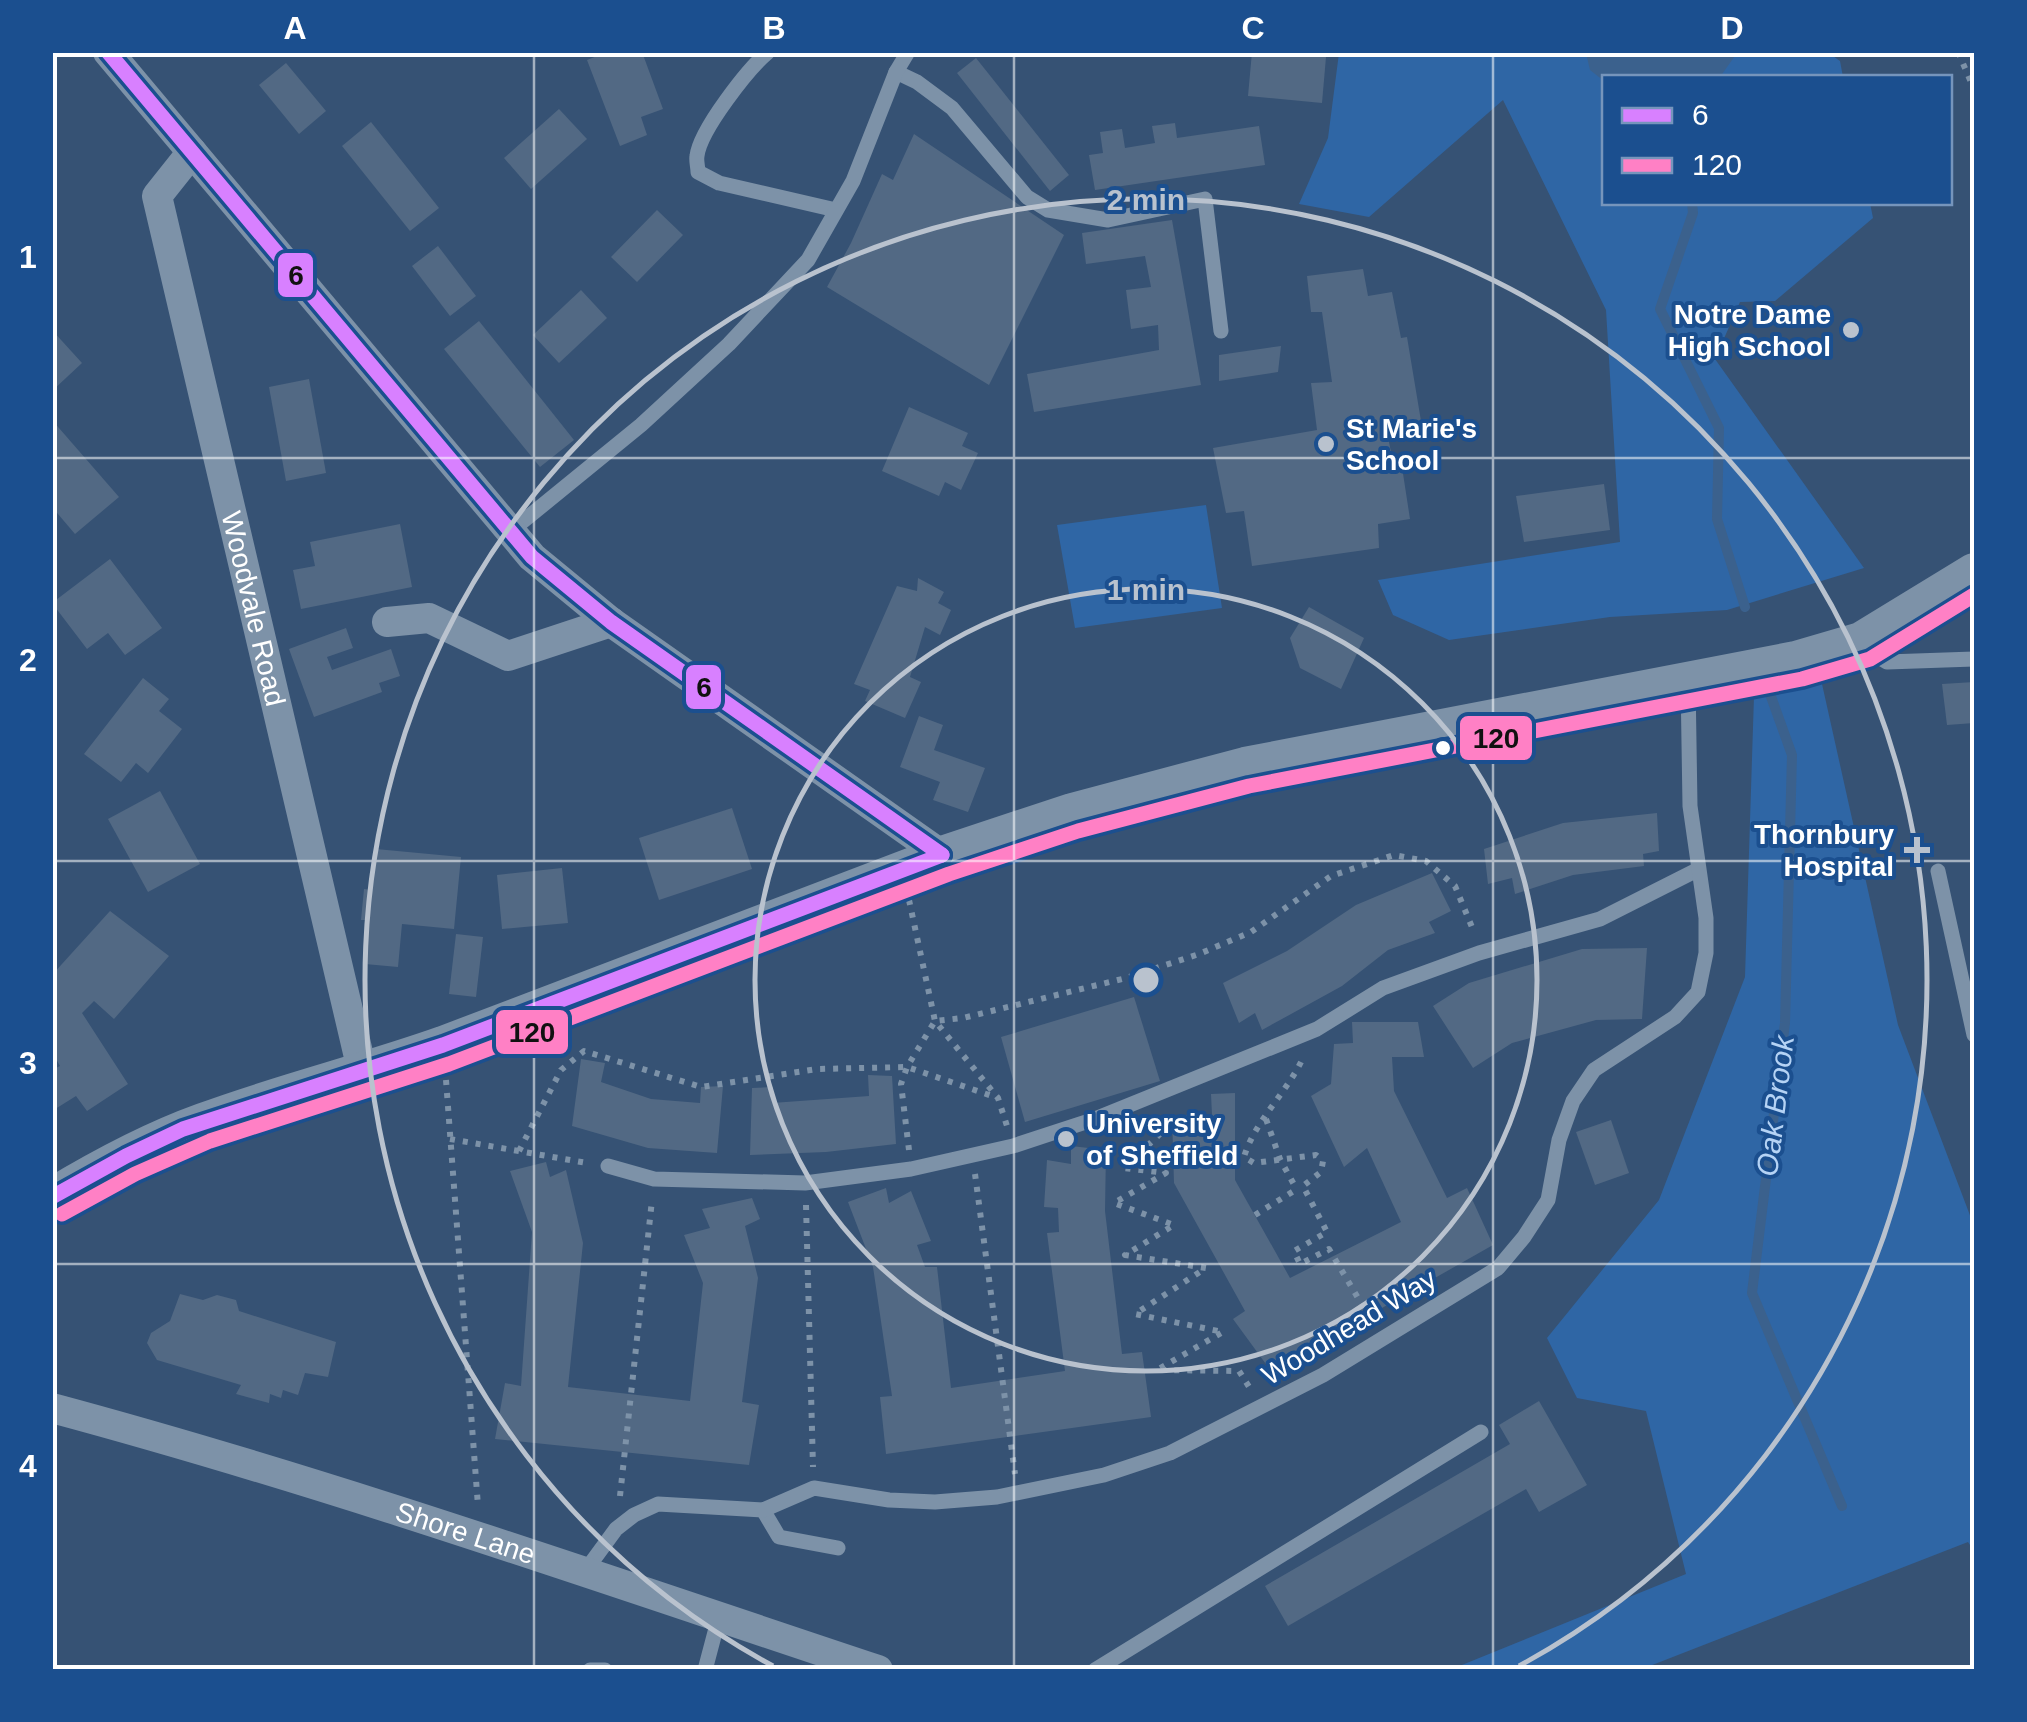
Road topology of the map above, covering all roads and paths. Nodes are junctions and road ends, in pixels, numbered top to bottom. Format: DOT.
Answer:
graph roads {
  1 [pos="108,52"];
  2 [pos="768,52"];
  3 [pos="908,52"];
  4 [pos="1958,52"];
  5 [pos="896,72"];
  6 [pos="1974,89"];
  7 [pos="192,152"];
  8 [pos="836,210"];
  9 [pos="1221,331"];
  10 [pos="510,531"];
  11 [pos="1974,572"];
  12 [pos="387,622"];
  13 [pos="611,622"];
  14 [pos="1861,641"];
  15 [pos="1974,660"];
  16 [pos="1688,680"];
  17 [pos="942,855"];
  18 [pos="904,870"];
  19 [pos="1696,870"];
  20 [pos="1938,871"];
  21 [pos="1480,952"];
  22 [pos="935,1021"];
  23 [pos="1318,1029"];
  24 [pos="1974,1035"];
  25 [pos="443,1046"];
  26 [pos="906,1067"];
  27 [pos="363,1074"];
  28 [pos="998,1098"];
  29 [pos="1096,1119"];
  30 [pos="1266,1119"];
  31 [pos="1010,1133"];
  32 [pos="450,1139"];
  33 [pos="519,1152"];
  34 [pos="972,1155"];
  35 [pos="1280,1159"];
  36 [pos="608,1166"];
  37 [pos="911,1169"];
  38 [pos="654,1179"];
  39 [pos="805,1183"];
  40 [pos="1300,1188"];
  41 [pos="52,1197"];
  42 [pos="1255,1215"];
  43 [pos="1381,1338"];
  44 [pos="1257,1400"];
  45 [pos="52,1408"];
  46 [pos="1481,1432"];
  47 [pos="814,1488"];
  48 [pos="1018,1495"];
  49 [pos="763,1510"];
  50 [pos="616,1529"];
  51 [pos="480,1537"];
  52 [pos="838,1548"];
  53 [pos="584,1574"];
  54 [pos="719,1618"];
  55 [pos="590,1670"];
  56 [pos="605,1670"];
  57 [pos="705,1670"];
  58 [pos="878,1670"];
  59 [pos="1094,1670"];
  1 -- 7 [label="street"];
  2 -- 8 [label="lane"];
  3 -- 5 [label="lane"];
  4 -- 6 [label="path"];
  5 -- 8 [label="lane"];
  5 -- 9 [label="lane"];
  7 -- 10 [label="street"];
  7 -- 27 [label="street, Woodvale Road"];
  8 -- 10 [label="lane"];
  10 -- 13 [label="street"];
  11 -- 14 [label="street"];
  12 -- 13 [label="street"];
  13 -- 17 [label="street"];
  14 -- 15 [label="lane"];
  14 -- 16 [label="street"];
  16 -- 17 [label="street"];
  16 -- 19 [label="lane, Woodhead Way"];
  17 -- 18 [label="street"];
  18 -- 22 [label="path"];
  18 -- 25 [label="street"];
  19 -- 21 [label="lane"];
  19 -- 43 [label="lane, Woodhead Way"];
  20 -- 24 [label="lane"];
  21 -- 22 [label="path"];
  21 -- 23 [label="lane"];
  22 -- 26 [label="path"];
  22 -- 28 [label="path"];
  23 -- 29 [label="lane"];
  23 -- 30 [label="path"];
  25 -- 27 [label="street"];
  25 -- 32 [label="path"];
  26 -- 28 [label="path"];
  26 -- 33 [label="path"];
  26 -- 37 [label="path"];
  27 -- 41 [label="street"];
  28 -- 31 [label="path"];
  29 -- 34 [label="lane"];
  29 -- 44 [label="path"];
  30 -- 35 [label="path"];
  30 -- 35 [label="path"];
  32 -- 33 [label="path"];
  32 -- 51 [label="path"];
  33 -- 36 [label="path"];
  34 -- 37 [label="lane"];
  34 -- 48 [label="path"];
  35 -- 40 [label="path"];
  35 -- 40 [label="path"];
  36 -- 38 [label="lane"];
  37 -- 39 [label="lane"];
  38 -- 39 [label="lane"];
  38 -- 50 [label="path"];
  39 -- 47 [label="path"];
  40 -- 42 [label="path"];
  40 -- 43 [label="path"];
  43 -- 48 [label="lane, Woodhead Way"];
  45 -- 51 [label="street, Shore Lane"];
  46 -- 59 [label="lane"];
  47 -- 48 [label="lane, Woodhead Way"];
  47 -- 49 [label="lane"];
  49 -- 50 [label="lane"];
  49 -- 52 [label="lane"];
  50 -- 53 [label="lane"];
  51 -- 53 [label="street, Shore Lane"];
  53 -- 54 [label="street, Shore Lane"];
  54 -- 57 [label="lane"];
  54 -- 58 [label="street, Shore Lane"];
  55 -- 56 [label="lane"];
}
